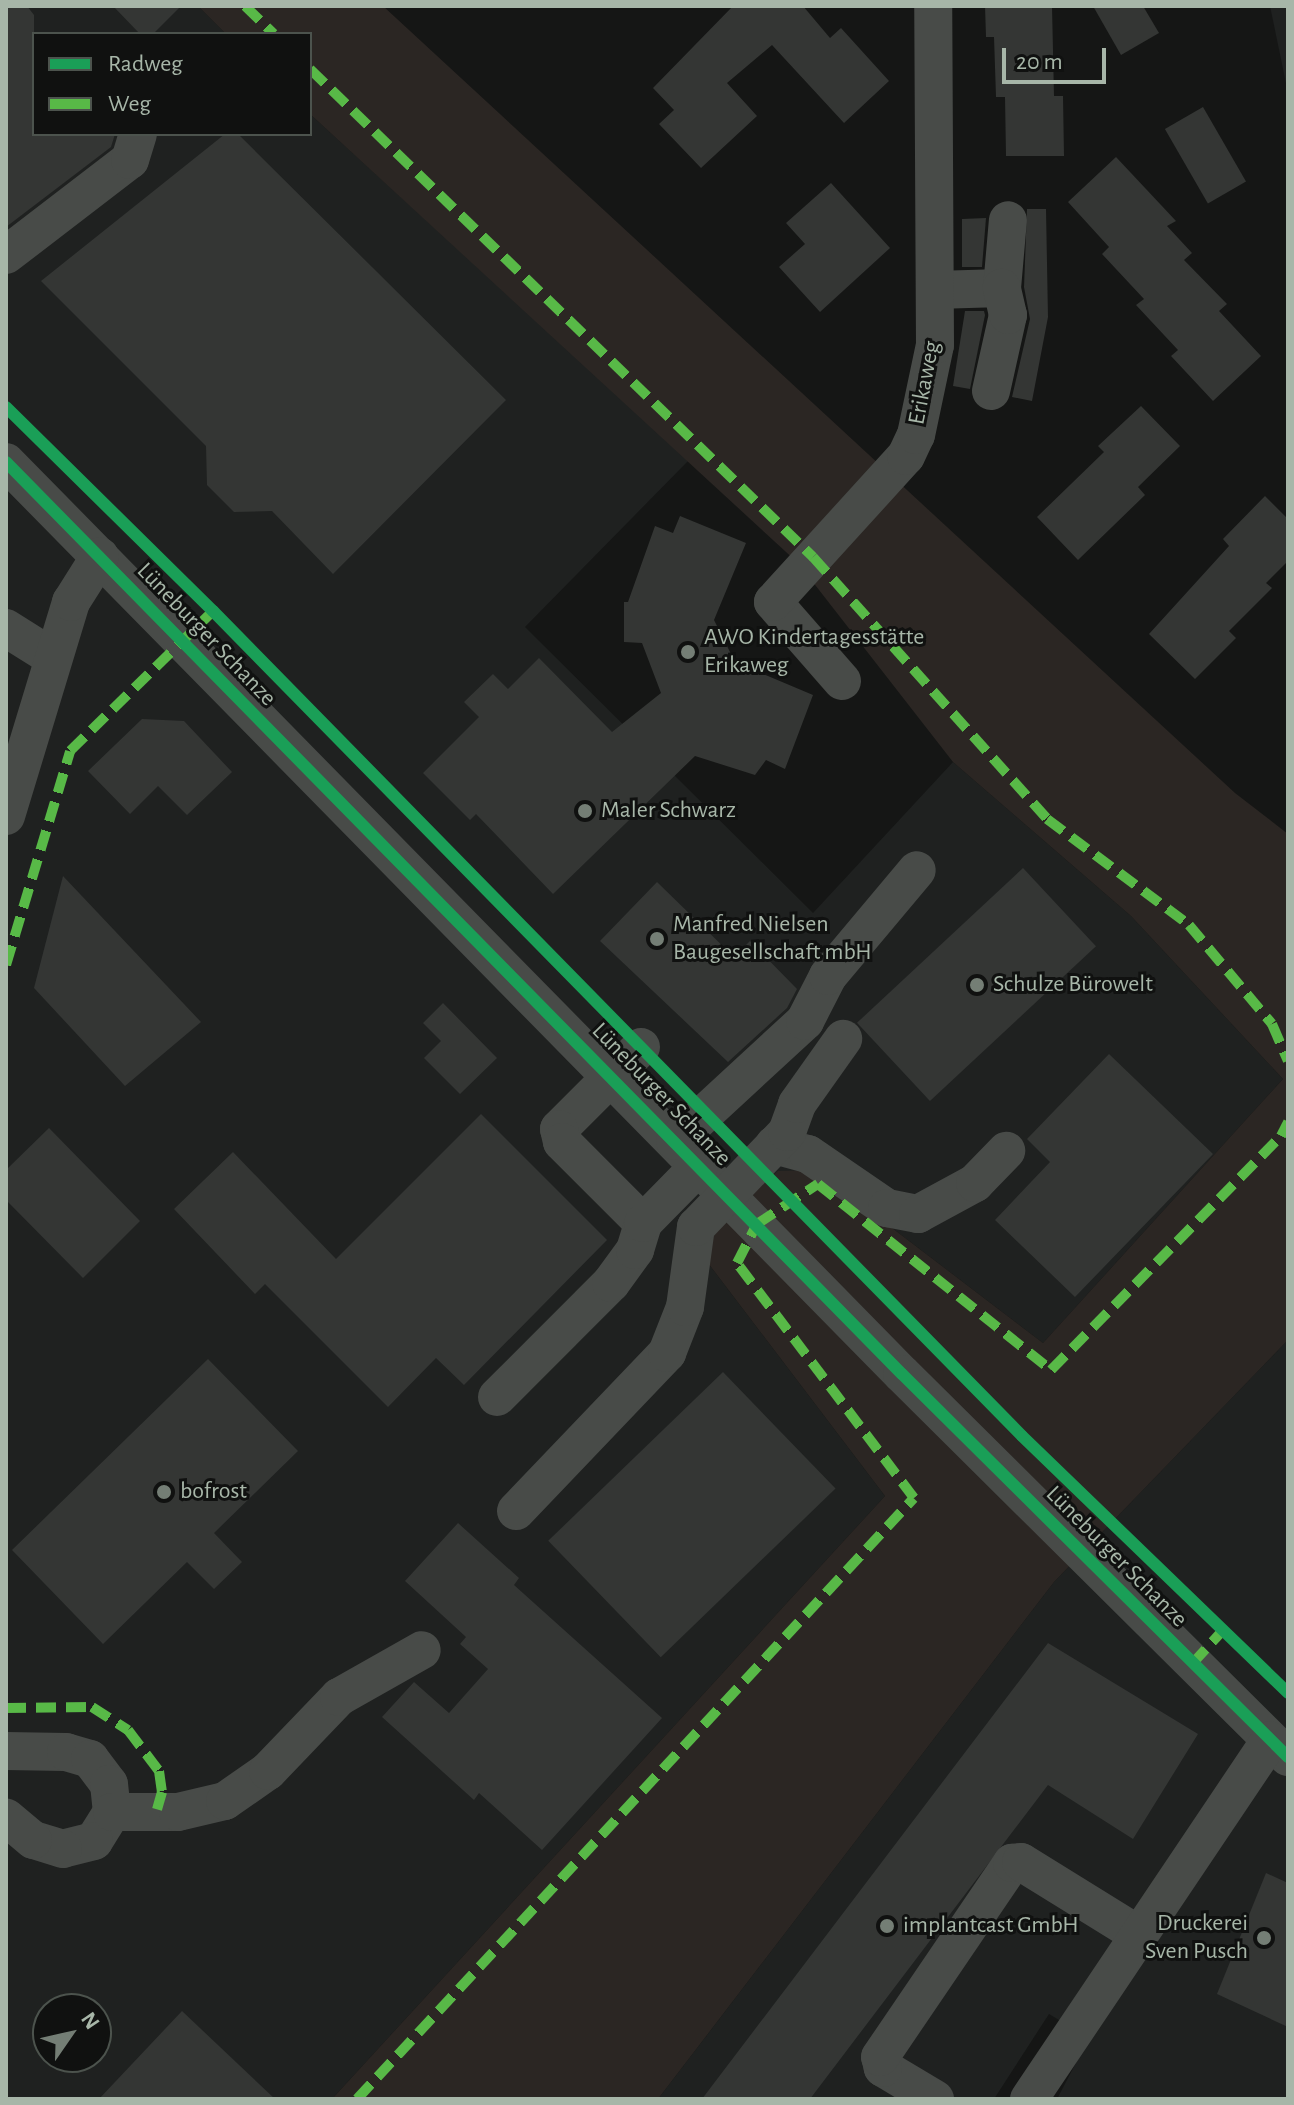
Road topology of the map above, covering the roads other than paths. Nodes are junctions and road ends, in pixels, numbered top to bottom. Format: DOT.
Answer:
graph roads {
  1 [pos="933,6"];
  2 [pos="137,136"];
  3 [pos="1008,220"];
  4 [pos="6,255"];
  5 [pos="1002,288"];
  6 [pos="935,290"];
  7 [pos="991,391"];
  8 [pos="6,462"];
  9 [pos="100,556"];
  10 [pos="6,628"];
  11 [pos="52,657"];
  12 [pos="842,681"];
  13 [pos="6,816"];
  14 [pos="917,870"];
  15 [pos="805,1021"];
  16 [pos="641,1047"];
  17 [pos="611,1075"];
  18 [pos="774,1145"];
  19 [pos="1006,1151"];
  20 [pos="700,1166"];
  21 [pos="643,1223"];
  22 [pos="497,1397"];
  23 [pos="516,1511"];
  24 [pos="422,1650"];
  25 [pos="1279,1749"];
  26 [pos="6,1751"];
  27 [pos="112,1812"];
  28 [pos="6,1817"];
  29 [pos="1139,1935"];
  30 [pos="935,2099"];
  31 [pos="1029,2099"];
  1 -- 6 [label="street, Erikaweg"];
  2 -- 4 [label="street"];
  3 -- 5 [label="street"];
  5 -- 6 [label="street"];
  5 -- 7 [label="street"];
  6 -- 12 [label="street, Erikaweg"];
  8 -- 9 [label="street, Lüneburger Schanze"];
  9 -- 11 [label="street"];
  9 -- 17 [label="street, Lüneburger Schanze"];
  10 -- 11 [label="street"];
  11 -- 13 [label="street"];
  14 -- 15 [label="street"];
  15 -- 18 [label="street"];
  15 -- 20 [label="street"];
  16 -- 17 [label="street"];
  17 -- 20 [label="street, Lüneburger Schanze"];
  17 -- 21 [label="street"];
  18 -- 19 [label="street"];
  18 -- 20 [label="street"];
  20 -- 21 [label="street"];
  20 -- 23 [label="street"];
  20 -- 25 [label="street, Lüneburger Schanze"];
  21 -- 22 [label="street"];
  24 -- 27 [label="street"];
  25 -- 29 [label="street, Lüneburger Schanze"];
  26 -- 27 [label="street"];
  27 -- 28 [label="street"];
  29 -- 30 [label="street"];
  29 -- 31 [label="street, Lüneburger Schanze"];
}
